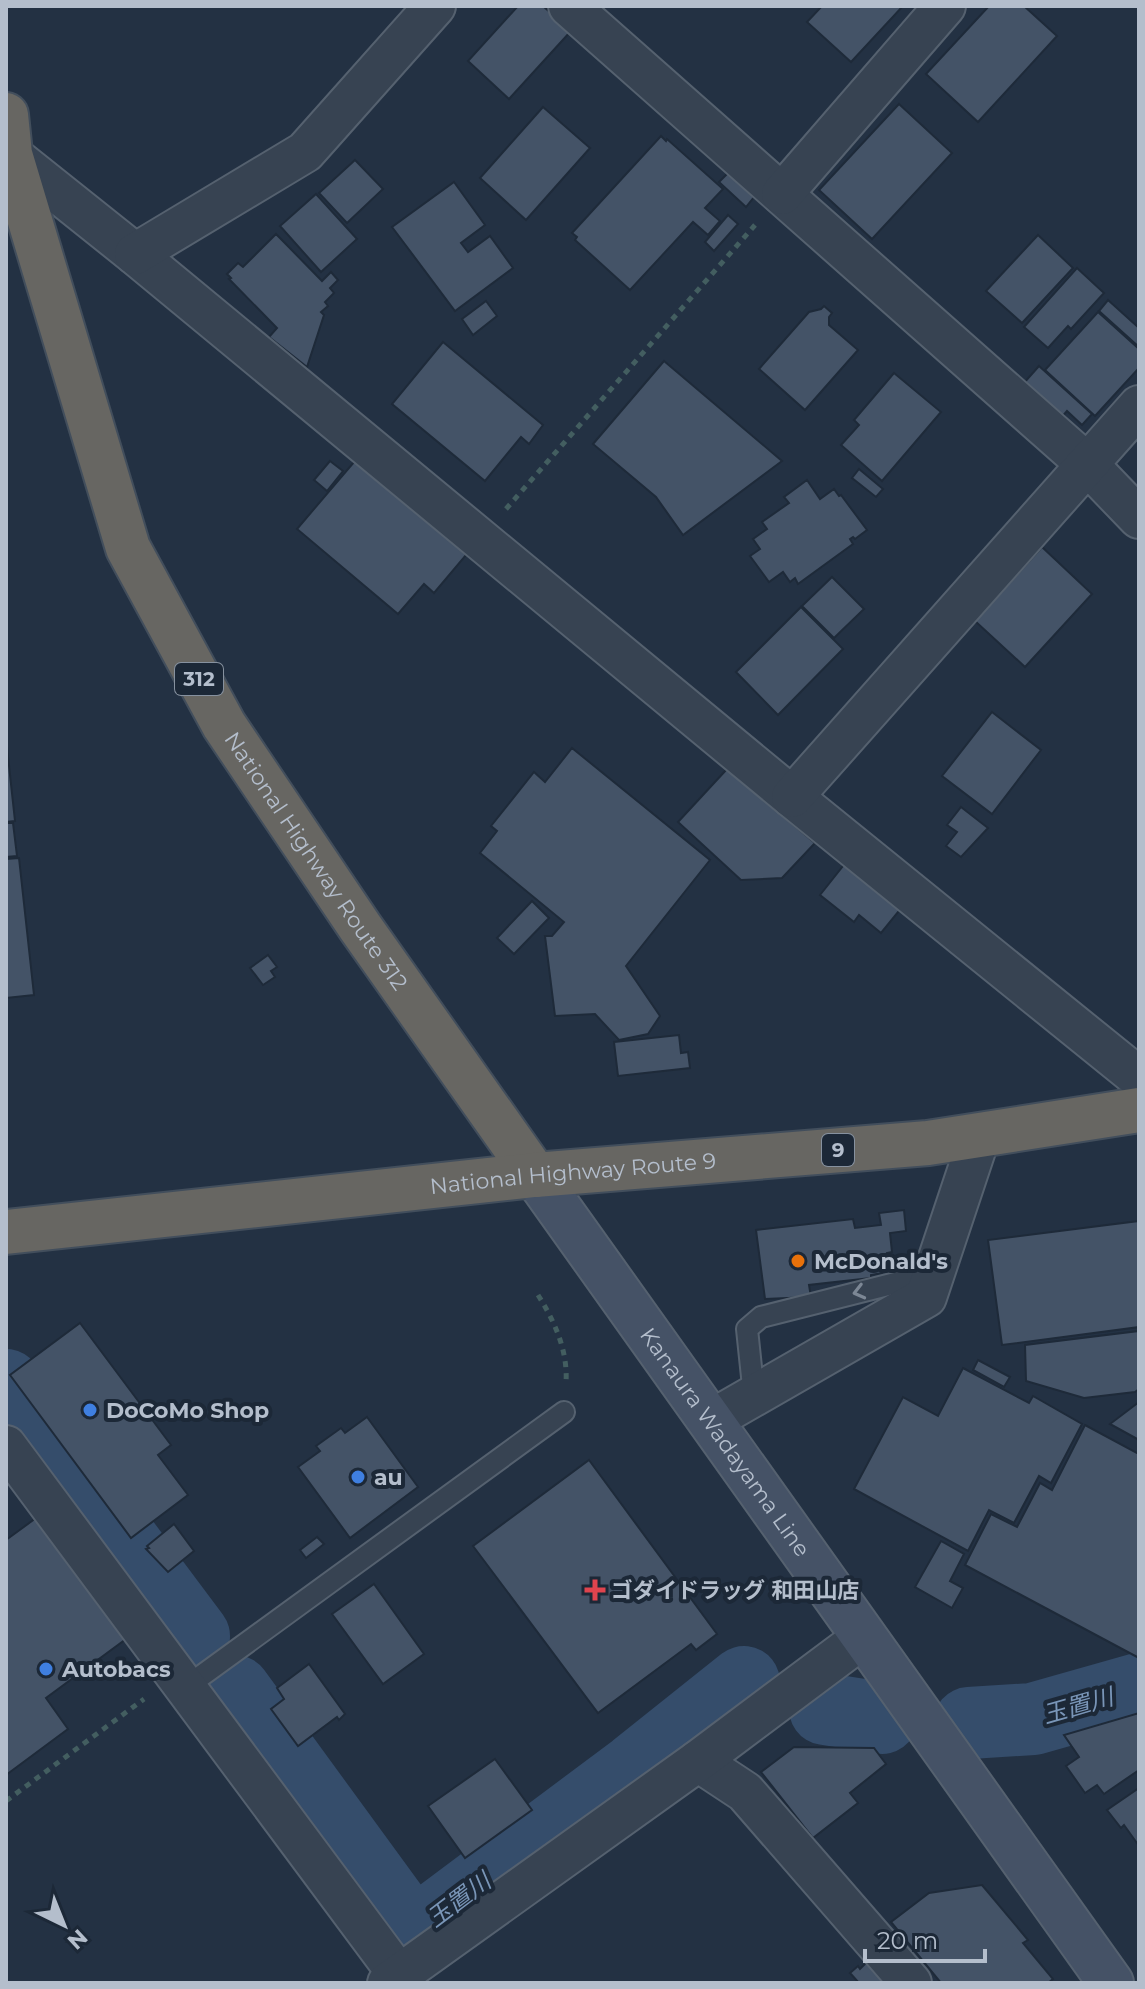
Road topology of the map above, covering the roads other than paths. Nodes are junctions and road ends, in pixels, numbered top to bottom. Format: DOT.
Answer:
graph roads {
  1 [pos="435,6"];
  2 [pos="569,6"];
  3 [pos="945,6"];
  4 [pos="7,140"];
  5 [pos="782,194"];
  6 [pos="135,254"];
  7 [pos="1139,406"];
  8 [pos="1088,465"];
  9 [pos="1139,518"];
  10 [pos="792,797"];
  11 [pos="1139,1078"];
  12 [pos="1139,1110"];
  13 [pos="980,1135"];
  14 [pos="535,1175"];
  15 [pos="6,1232"];
  16 [pos="935,1273"];
  17 [pos="754,1396"];
  18 [pos="564,1412"];
  19 [pos="710,1421"];
  20 [pos="6,1446"];
  21 [pos="865,1636"];
  22 [pos="181,1680"];
  23 [pos="698,1761"];
  24 [pos="397,1980"];
  25 [pos="911,1983"];
  26 [pos="1111,1983"];
  1 -- 6 [label="street"];
  2 -- 5 [label="street"];
  3 -- 5 [label="street"];
  4 -- 6 [label="street"];
  4 -- 14 [label="highway, National Highway Route 312 / 312"];
  5 -- 8 [label="street"];
  6 -- 10 [label="street"];
  7 -- 8 [label="street"];
  8 -- 9 [label="street"];
  8 -- 10 [label="street"];
  10 -- 11 [label="street"];
  12 -- 13 [label="highway, National Highway Route 9 / 9"];
  13 -- 14 [label="highway, National Highway Route 9 / 9"];
  13 -- 16 [label="street"];
  14 -- 15 [label="highway, National Highway Route 9 / 9"];
  14 -- 19 [label="main road, Kanaura Wadayama Line"];
  16 -- 17 [label="street"];
  16 -- 17 [label="lane, one-way"];
  17 -- 19 [label="street"];
  18 -- 22 [label="lane"];
  19 -- 21 [label="main road, Kanaura Wadayama Line"];
  20 -- 22 [label="street"];
  21 -- 23 [label="street"];
  21 -- 26 [label="main road, Kanaura Wadayama Line"];
  22 -- 24 [label="street"];
  23 -- 24 [label="street"];
  23 -- 25 [label="street"];
}
